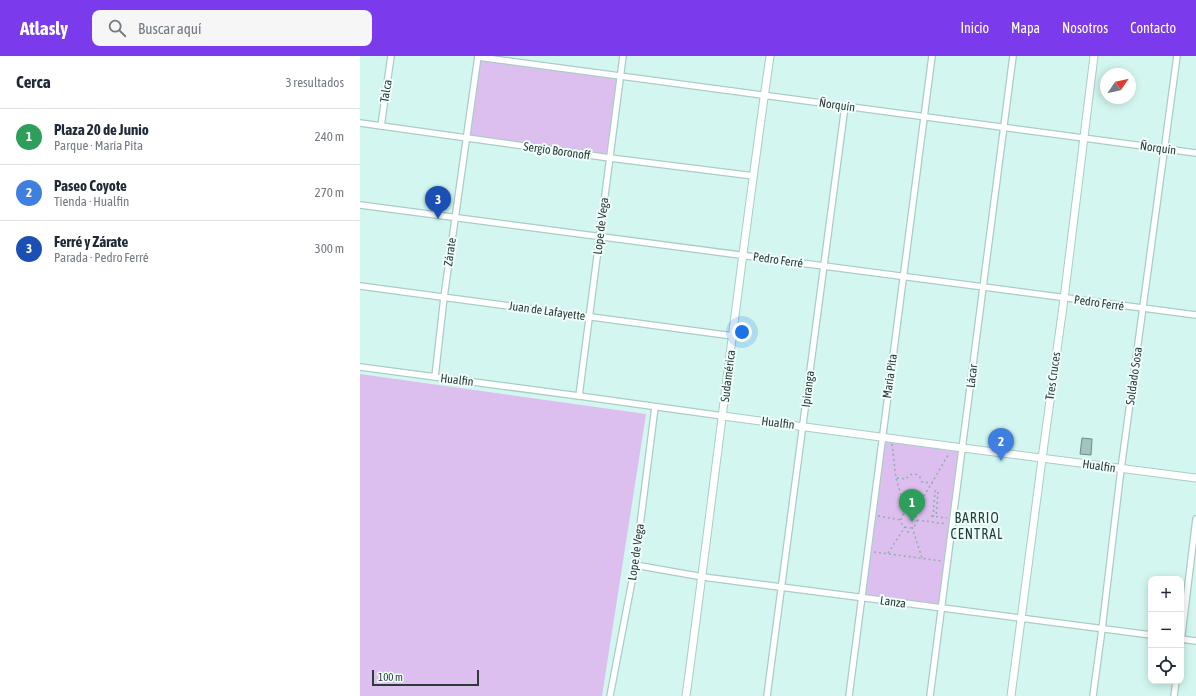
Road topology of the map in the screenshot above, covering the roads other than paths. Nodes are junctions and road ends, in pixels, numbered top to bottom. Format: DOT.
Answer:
graph roads {
  1 [pos="391,56"];
  2 [pos="623,56"];
  3 [pos="770,56"];
  4 [pos="932,56"];
  5 [pos="1013,56"];
  6 [pos="1094,56"];
  7 [pos="1176,56"];
  8 [pos="478,57"];
  9 [pos="621,76"];
  10 [pos="765,95"];
  11 [pos="845,106"];
  12 [pos="925,117"];
  13 [pos="360,123"];
  14 [pos="381,126"];
  15 [pos="1004,127"];
  16 [pos="466,138"];
  17 [pos="1084,138"];
  18 [pos="1164,149"];
  19 [pos="1196,153"];
  20 [pos="610,158"];
  21 [pos="754,176"];
  22 [pos="360,205"];
  23 [pos="455,218"];
  24 [pos="600,237"];
  25 [pos="743,255"];
  26 [pos="824,267"];
  27 [pos="904,276"];
  28 [pos="360,286"];
  29 [pos="983,287"];
  30 [pos="444,297"];
  31 [pos="1064,299"];
  32 [pos="1143,309"];
  33 [pos="1196,316"];
  34 [pos="590,317"];
  35 [pos="733,336"];
  36 [pos="360,367"];
  37 [pos="434,377"];
  38 [pos="579,396"];
  39 [pos="655,407"];
  40 [pos="723,416"];
  41 [pos="804,426"];
  42 [pos="882,438"];
  43 [pos="963,448"];
  44 [pos="1042,459"];
  45 [pos="1121,469"];
  46 [pos="1196,478"];
  47 [pos="1196,519"];
  48 [pos="1194,560"];
  49 [pos="635,565"];
  50 [pos="702,577"];
  51 [pos="782,587"];
  52 [pos="861,598"];
  53 [pos="942,609"];
  54 [pos="1022,618"];
  55 [pos="1184,621"];
  56 [pos="1102,629"];
  57 [pos="1148,635"];
  58 [pos="1184,639"];
  59 [pos="1196,641"];
  60 [pos="1176,684"];
  61 [pos="610,696"];
  62 [pos="686,696"];
  63 [pos="767,696"];
  64 [pos="849,696"];
  65 [pos="930,696"];
  66 [pos="1011,696"];
  67 [pos="1093,696"];
  68 [pos="1174,696"];
  1 -- 14 [label="street, Talca"];
  2 -- 9 [label="street, Lope de Vega"];
  3 -- 10 [label="street, Sudamérica"];
  4 -- 12 [label="street, María Pita"];
  5 -- 15 [label="street, Lácar"];
  6 -- 17 [label="street, Tres Cruces"];
  7 -- 18 [label="street, Soldado Sosa"];
  8 -- 9 [label="street, Ñorquín"];
  8 -- 16 [label="street, Zárate"];
  9 -- 10 [label="street, Ñorquín"];
  9 -- 20 [label="street, Lope de Vega"];
  10 -- 11 [label="street, Ñorquín"];
  10 -- 21 [label="street, Sudamérica"];
  11 -- 12 [label="street, Ñorquín"];
  11 -- 26 [label="street, Ipiranga"];
  12 -- 15 [label="street, Ñorquín"];
  12 -- 27 [label="street, María Pita"];
  13 -- 14 [label="street, Sergio Boronoff"];
  14 -- 16 [label="street, Sergio Boronoff"];
  15 -- 17 [label="street, Ñorquín"];
  15 -- 29 [label="street, Lácar"];
  16 -- 20 [label="street, Sergio Boronoff"];
  16 -- 23 [label="street, Zárate"];
  17 -- 18 [label="street, Ñorquín"];
  17 -- 31 [label="street, Tres Cruces"];
  18 -- 19 [label="street, Ñorquín"];
  18 -- 32 [label="street, Soldado Sosa"];
  20 -- 21 [label="street, Sergio Boronoff"];
  20 -- 24 [label="street, Lope de Vega"];
  21 -- 25 [label="street, Sudamérica"];
  22 -- 23 [label="street, Pedro Ferré"];
  23 -- 24 [label="street, Pedro Ferré"];
  23 -- 30 [label="street, Zárate"];
  24 -- 25 [label="street, Pedro Ferré"];
  24 -- 34 [label="street, Lope de Vega"];
  25 -- 26 [label="street, Pedro Ferré"];
  25 -- 35 [label="street, Sudamérica"];
  26 -- 27 [label="street, Pedro Ferré"];
  26 -- 41 [label="street, Ipiranga"];
  27 -- 29 [label="street, Pedro Ferré"];
  27 -- 42 [label="street, María Pita"];
  28 -- 30 [label="street, Juan de Lafayette"];
  29 -- 31 [label="street, Pedro Ferré"];
  29 -- 43 [label="street, Lácar"];
  30 -- 34 [label="street, Juan de Lafayette"];
  30 -- 37 [label="street, Zárate"];
  31 -- 32 [label="street, Pedro Ferré"];
  31 -- 44 [label="street, Tres Cruces"];
  32 -- 33 [label="street, Pedro Ferré"];
  32 -- 45 [label="street, Soldado Sosa"];
  34 -- 35 [label="street, Juan de Lafayette"];
  34 -- 38 [label="street, Lope de Vega"];
  35 -- 40 [label="street, Sudamérica"];
  36 -- 37 [label="street, Hualfin"];
  37 -- 38 [label="street, Hualfin"];
  38 -- 39 [label="street, Hualfin"];
  39 -- 40 [label="street, Hualfin"];
  39 -- 49 [label="street, Lope de Vega"];
  40 -- 41 [label="street, Hualfin"];
  40 -- 50 [label="street, Sudamérica"];
  41 -- 42 [label="street, Hualfin"];
  41 -- 51 [label="street, Ipiranga"];
  42 -- 43 [label="street, Hualfin"];
  42 -- 52 [label="street, María Pita"];
  43 -- 44 [label="street, Hualfin"];
  43 -- 53 [label="street, Lácar"];
  44 -- 45 [label="street, Hualfin"];
  44 -- 54 [label="street, Tres Cruces"];
  45 -- 46 [label="street, Hualfin"];
  45 -- 56 [label="street, Soldado Sosa"];
  47 -- 48 [label="street"];
  48 -- 55 [label="street"];
  49 -- 50 [label="street, Lanza"];
  49 -- 61 [label="street, Lope de Vega"];
  50 -- 51 [label="street, Lanza"];
  50 -- 62 [label="street, Sudamérica"];
  51 -- 52 [label="street, Lanza"];
  51 -- 63 [label="street, Ipiranga"];
  52 -- 53 [label="street, Lanza"];
  52 -- 64 [label="street, María Pita"];
  53 -- 54 [label="street, Lanza"];
  53 -- 65 [label="street, Lácar"];
  54 -- 56 [label="street, Lanza"];
  54 -- 66 [label="street, Tres Cruces"];
  56 -- 57 [label="street, Lanza"];
  56 -- 67 [label="street, Soldado Sosa"];
  58 -- 59 [label="street"];
  60 -- 68 [label="street"];
}
